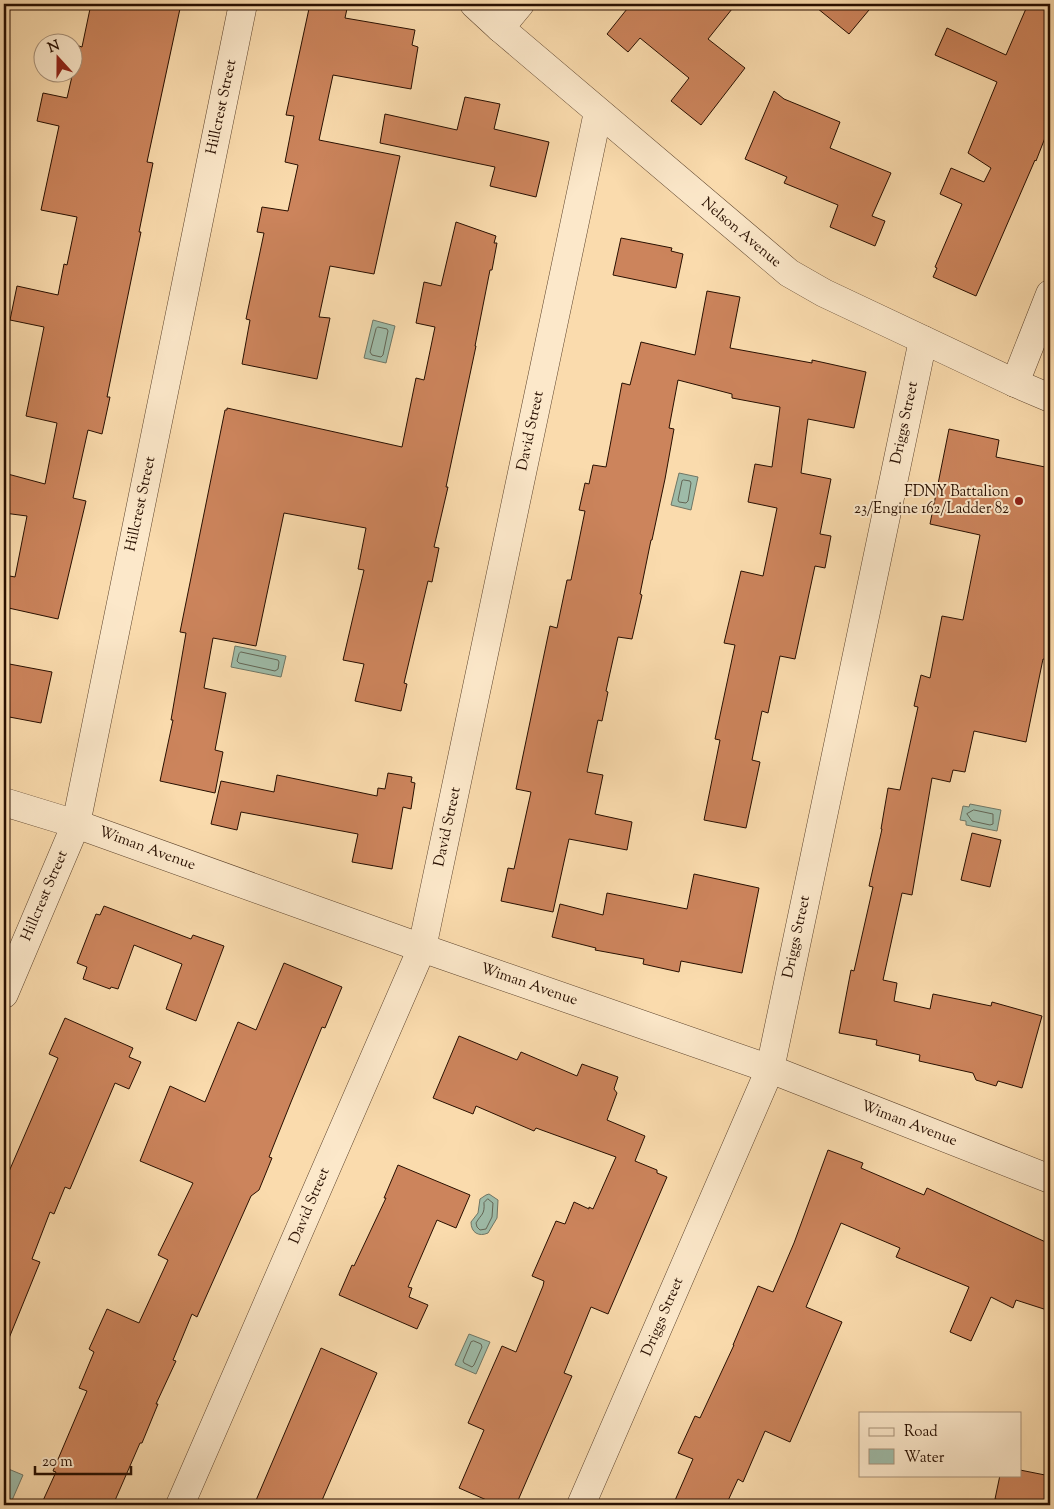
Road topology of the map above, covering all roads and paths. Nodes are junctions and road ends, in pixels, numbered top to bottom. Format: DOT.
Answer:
graph roads {
  1 [pos="243,4"];
  2 [pos="474,4"];
  3 [pos="520,4"];
  4 [pos="500,28"];
  5 [pos="598,112"];
  6 [pos="1050,294"];
  7 [pos="923,340"];
  8 [pos="1014,383"];
  9 [pos="1050,398"];
  10 [pos="4,802"];
  11 [pos="76,824"];
  12 [pos="422,948"];
  13 [pos="4,994"];
  14 [pos="770,1069"];
  15 [pos="1050,1179"];
  16 [pos="180,1505"];
  17 [pos="582,1505"];
  1 -- 11 [label="street, Hillcrest Street"];
  2 -- 4 [label="street, Nelson Avenue"];
  3 -- 4 [label="street"];
  4 -- 5 [label="street, Nelson Avenue"];
  5 -- 7 [label="street, Nelson Avenue"];
  5 -- 12 [label="street, David Street"];
  6 -- 8 [label="street"];
  7 -- 8 [label="street, Nelson Avenue"];
  7 -- 14 [label="street, Driggs Street"];
  8 -- 9 [label="street, Nelson Avenue"];
  10 -- 11 [label="street, Wiman Avenue"];
  11 -- 12 [label="street, Wiman Avenue"];
  11 -- 13 [label="street, Hillcrest Street"];
  12 -- 14 [label="street, Wiman Avenue"];
  12 -- 16 [label="street, David Street"];
  14 -- 15 [label="street, Wiman Avenue"];
  14 -- 17 [label="street, Driggs Street"];
}
